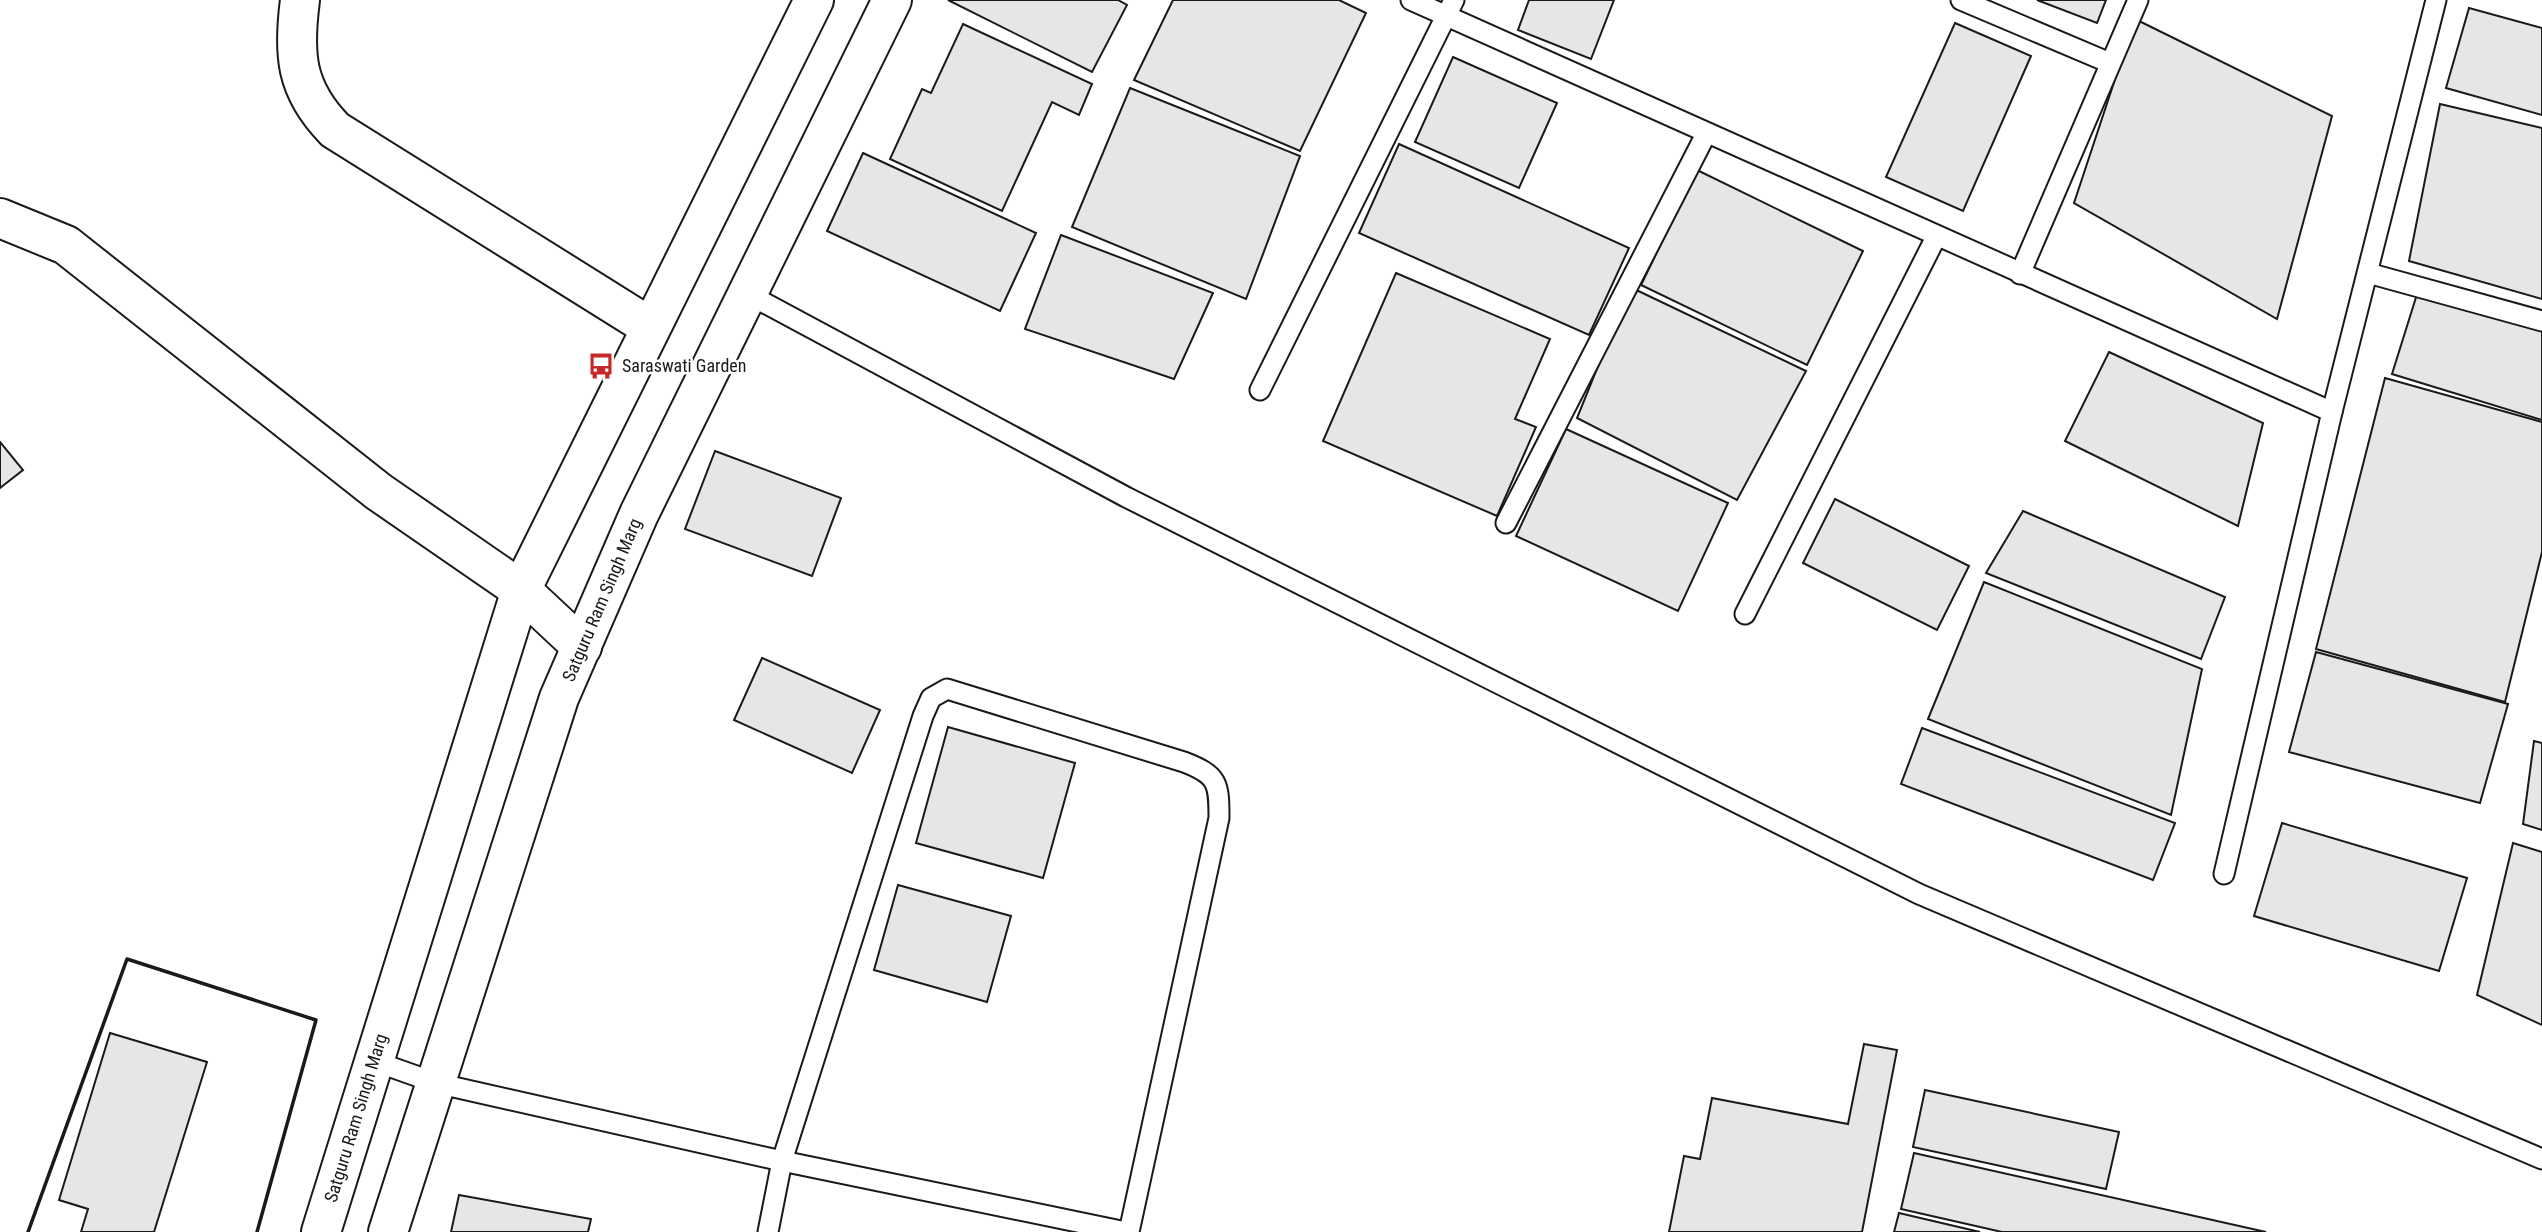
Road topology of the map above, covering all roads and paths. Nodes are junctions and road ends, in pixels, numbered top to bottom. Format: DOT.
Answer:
graph roads {
  1 [pos="300,0"];
  2 [pos="814,0"];
  3 [pos="892,0"];
  4 [pos="1411,0"];
  5 [pos="1961,0"];
  6 [pos="2138,0"];
  7 [pos="2436,0"];
  8 [pos="1450,8"];
  9 [pos="2110,63"];
  10 [pos="1706,134"];
  11 [pos="0,218"];
  12 [pos="1936,237"];
  13 [pos="2368,273"];
  14 [pos="2020,274"];
  15 [pos="748,294"];
  16 [pos="2542,321"];
  17 [pos="650,327"];
  18 [pos="1260,390"];
  19 [pos="2332,412"];
  20 [pos="1506,523"];
  21 [pos="521,590"];
  22 [pos="1745,614"];
  23 [pos="582,647"];
  24 [pos="2224,874"];
  25 [pos="374,1061"];
  26 [pos="436,1083"];
  27 [pos="2542,1158"];
  28 [pos="782,1161"];
  29 [pos="321,1232"];
  30 [pos="388,1232"];
  31 [pos="768,1232"];
  32 [pos="1127,1232"];
  1 -- 17 [label="main road"];
  2 -- 17 [label="main road, Satguru Ram Singh Marg"];
  3 -- 15 [label="main road, Satguru Ram Singh Marg"];
  4 -- 8 [label="lane"];
  5 -- 9 [label="lane"];
  6 -- 9 [label="lane"];
  7 -- 13 [label="lane"];
  8 -- 10 [label="lane"];
  8 -- 18 [label="lane"];
  9 -- 14 [label="lane"];
  10 -- 12 [label="lane"];
  10 -- 20 [label="lane"];
  11 -- 21 [label="main road"];
  12 -- 14 [label="lane"];
  12 -- 22 [label="lane"];
  13 -- 16 [label="lane"];
  13 -- 19 [label="lane"];
  14 -- 19 [label="lane"];
  15 -- 23 [label="main road, Satguru Ram Singh Marg"];
  15 -- 27 [label="lane"];
  17 -- 21 [label="main road, Satguru Ram Singh Marg"];
  19 -- 24 [label="lane"];
  21 -- 23 [label="main road"];
  21 -- 25 [label="main road, Satguru Ram Singh Marg"];
  23 -- 26 [label="main road, Satguru Ram Singh Marg"];
  25 -- 26 [label="lane"];
  25 -- 29 [label="main road, Satguru Ram Singh Marg"];
  26 -- 28 [label="lane"];
  26 -- 30 [label="main road, Satguru Ram Singh Marg"];
  28 -- 31 [label="lane"];
  28 -- 32 [label="lane"];
  28 -- 32 [label="lane"];
}
